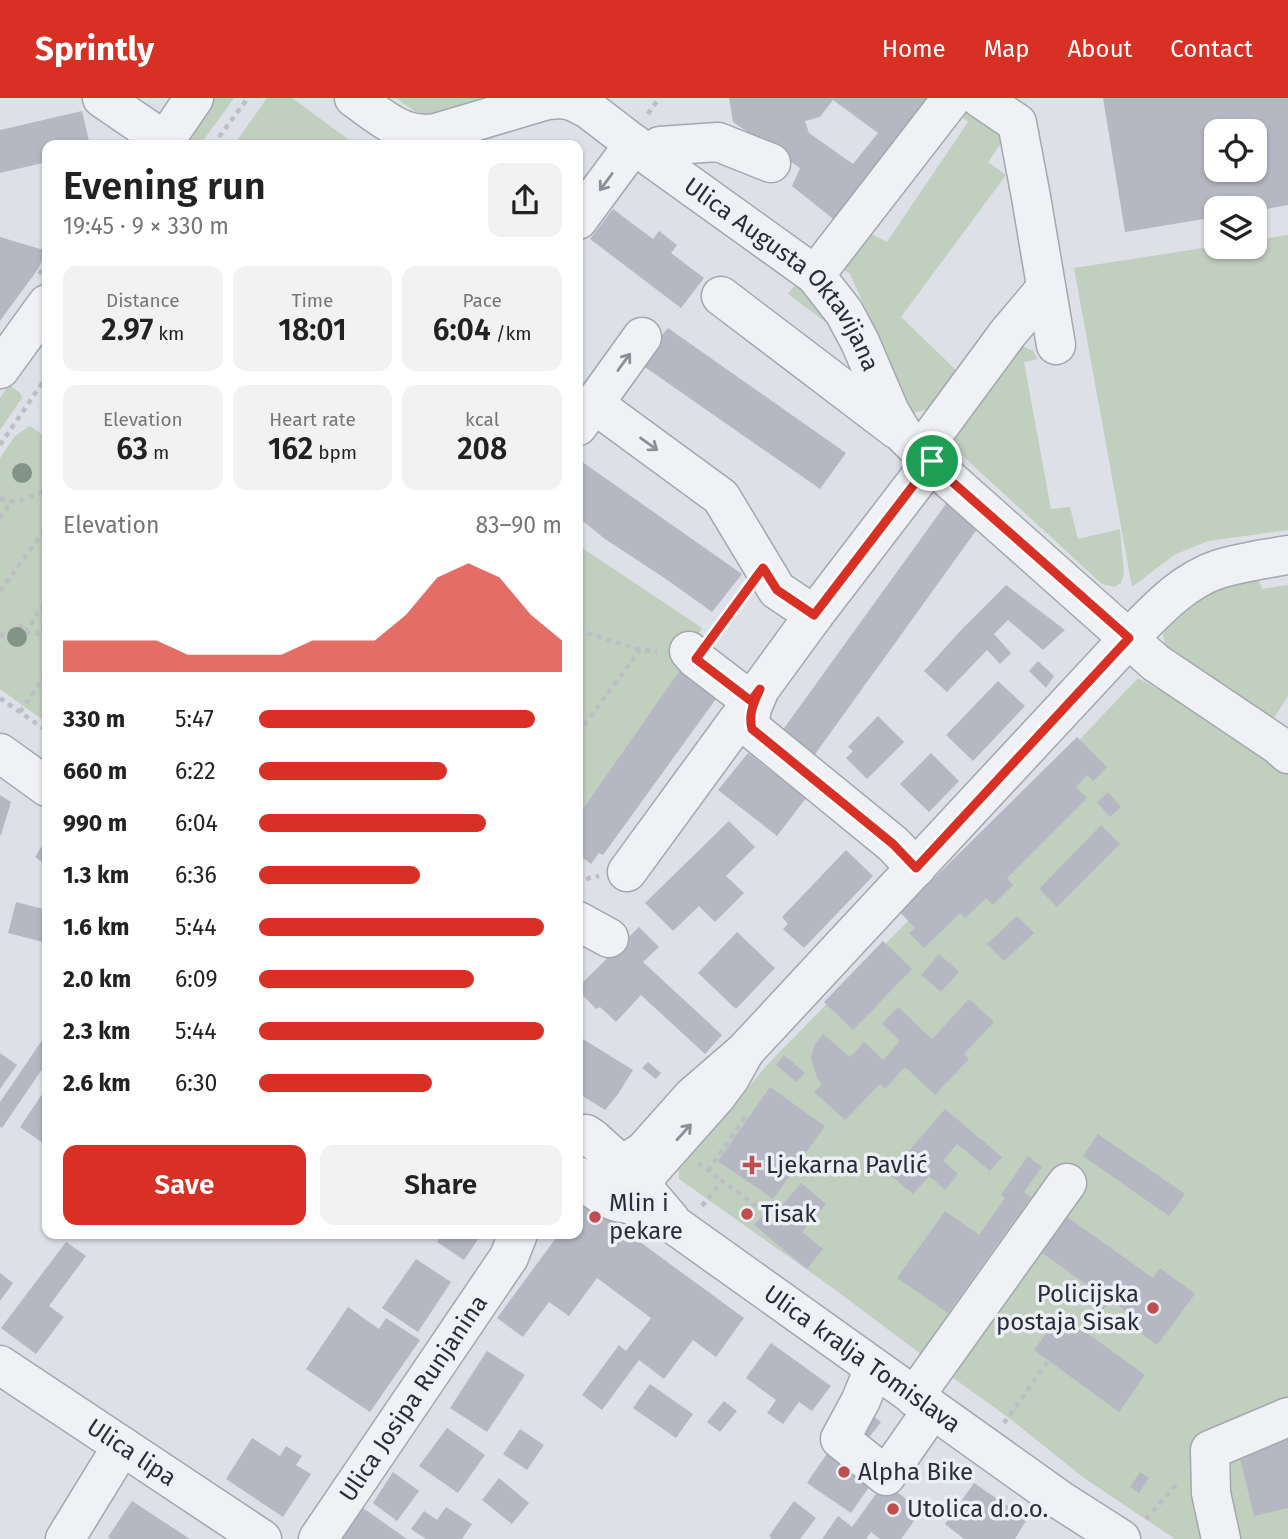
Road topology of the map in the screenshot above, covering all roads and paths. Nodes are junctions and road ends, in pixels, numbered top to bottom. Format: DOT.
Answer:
graph roads {
  1 [pos="102,98"];
  2 [pos="194,98"];
  3 [pos="248,98"];
  4 [pos="354,98"];
  5 [pos="562,98"];
  6 [pos="952,98"];
  7 [pos="980,98"];
  8 [pos="434,139"];
  9 [pos="159,140"];
  10 [pos="165,140"];
  11 [pos="217,140"];
  12 [pos="643,151"];
  13 [pos="772,163"];
  14 [pos="583,215"];
  15 [pos="815,275"];
  16 [pos="721,296"];
  17 [pos="42,311"];
  18 [pos="850,323"];
  19 [pos="642,337"];
  20 [pos="805,360"];
  21 [pos="2,363"];
  22 [pos="42,383"];
  23 [pos="586,415"];
  24 [pos="0,445"];
  25 [pos="919,449"];
  26 [pos="42,492"];
  27 [pos="0,499"];
  28 [pos="7,500"];
  29 [pos="0,518"];
  30 [pos="42,534"];
  31 [pos="1288,555"];
  32 [pos="763,568"];
  33 [pos="0,591"];
  34 [pos="42,608"];
  35 [pos="814,615"];
  36 [pos="42,629"];
  37 [pos="26,630"];
  38 [pos="583,632"];
  39 [pos="0,636"];
  40 [pos="1129,638"];
  41 [pos="640,650"];
  42 [pos="692,655"];
  43 [pos="42,680"];
  44 [pos="756,695"];
  45 [pos="0,698"];
  46 [pos="20,712"];
  47 [pos="583,726"];
  48 [pos="42,728"];
  49 [pos="0,753"];
  50 [pos="1288,754"];
  51 [pos="42,783"];
  52 [pos="916,868"];
  53 [pos="628,872"];
  54 [pos="745,1117"];
  55 [pos="583,1135"];
  56 [pos="698,1163"];
  57 [pos="708,1171"];
  58 [pos="722,1181"];
  59 [pos="629,1183"];
  60 [pos="1068,1183"];
  61 [pos="583,1184"];
  62 [pos="762,1210"];
  63 [pos="688,1215"];
  64 [pos="521,1241"];
  65 [pos="1048,1361"];
  66 [pos="0,1365"];
  67 [pos="874,1368"];
  68 [pos="923,1403"];
  69 [pos="1288,1417"];
  70 [pos="1003,1423"];
  71 [pos="122,1446"];
  72 [pos="65,1539"];
  73 [pos="262,1539"];
  74 [pos="317,1539"];
  75 [pos="1121,1539"];
  76 [pos="1222,1539"];
  1 -- 9 [label="street"];
  2 -- 10 [label="street"];
  3 -- 11 [label="path"];
  4 -- 8 [label="street, Ulica Augusta Oktavijana"];
  5 -- 8 [label="street, Ulica Augusta Oktavijana"];
  5 -- 12 [label="street, Ulica Augusta Oktavijana"];
  6 -- 15 [label="street"];
  7 -- 25 [label="street"];
  12 -- 13 [label="street"];
  12 -- 14 [label="street, one-way"];
  12 -- 15 [label="street, Ulica Augusta Oktavijana"];
  15 -- 18 [label="street, Ulica Augusta Oktavijana"];
  16 -- 20 [label="street"];
  17 -- 21 [label="street"];
  18 -- 20 [label="street"];
  18 -- 25 [label="street, Ulica Augusta Oktavijana"];
  23 -- 19 [label="street, one-way"];
  20 -- 25 [label="street"];
  22 -- 24 [label="path"];
  23 -- 32 [label="street, one-way"];
  25 -- 35 [label="street"];
  25 -- 40 [label="street, Ulica Augusta Oktavijana"];
  26 -- 28 [label="path"];
  27 -- 28 [label="path"];
  28 -- 29 [label="path"];
  30 -- 33 [label="path"];
  31 -- 40 [label="street"];
  32 -- 35 [label="street"];
  32 -- 42 [label="path"];
  34 -- 37 [label="path"];
  35 -- 44 [label="street"];
  36 -- 37 [label="path"];
  37 -- 39 [label="path"];
  38 -- 41 [label="path"];
  40 -- 50 [label="street, Ulica Augusta Oktavijana"];
  40 -- 52 [label="street"];
  41 -- 42 [label="path"];
  41 -- 47 [label="path"];
  42 -- 44 [label="street"];
  43 -- 46 [label="path"];
  44 -- 52 [label="street"];
  44 -- 53 [label="street"];
  45 -- 46 [label="path"];
  46 -- 48 [label="path"];
  49 -- 51 [label="street"];
  52 -- 59 [label="street"];
  54 -- 57 [label="path"];
  55 -- 59 [label="street"];
  56 -- 57 [label="path"];
  57 -- 58 [label="path"];
  58 -- 62 [label="path"];
  58 -- 63 [label="path"];
  59 -- 61 [label="street, Ulica kralja Tomislava"];
  59 -- 63 [label="street, Ulica kralja Tomislava"];
  60 -- 68 [label="street"];
  63 -- 67 [label="street, Ulica kralja Tomislava"];
  64 -- 74 [label="street, Ulica Josipa Runjanina"];
  65 -- 70 [label="path"];
  66 -- 71 [label="street, Ulica lipa"];
  67 -- 68 [label="street, Ulica kralja Tomislava"];
  67 -- 68 [label="street"];
  68 -- 75 [label="street, Ulica kralja Tomislava"];
  69 -- 76 [label="street"];
  71 -- 72 [label="street"];
  71 -- 73 [label="street, Ulica lipa"];
}
